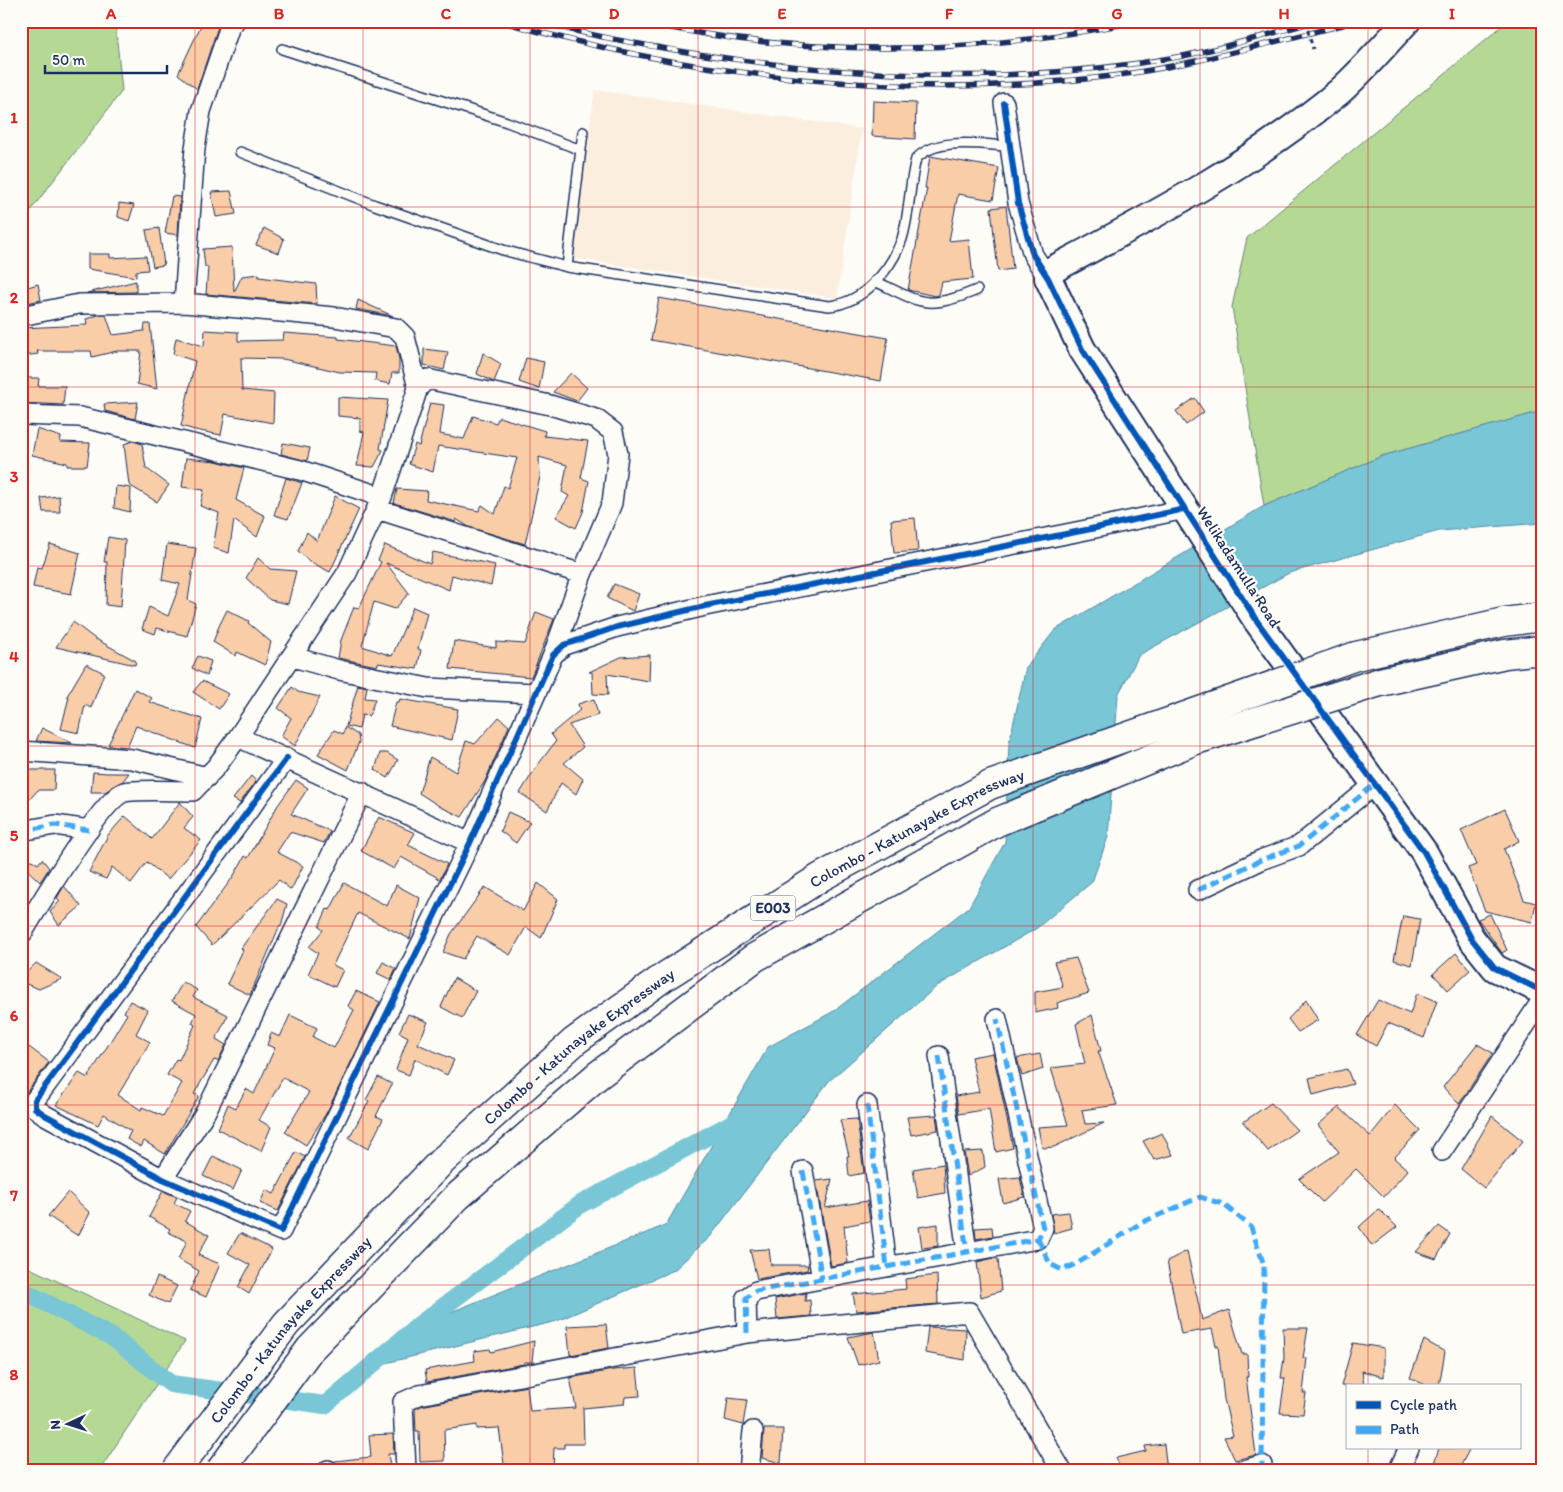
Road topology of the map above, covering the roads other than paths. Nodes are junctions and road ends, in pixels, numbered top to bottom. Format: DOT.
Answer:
graph roads {
  1 [pos="235,21"];
  2 [pos="1407,21"];
  3 [pos="282,49"];
  4 [pos="1004,103"];
  5 [pos="583,132"];
  6 [pos="1011,146"];
  7 [pos="581,150"];
  8 [pos="240,152"];
  9 [pos="567,267"];
  10 [pos="1048,278"];
  11 [pos="875,281"];
  12 [pos="977,290"];
  13 [pos="184,303"];
  14 [pos="21,316"];
  15 [pos="418,388"];
  16 [pos="21,414"];
  17 [pos="379,503"];
  18 [pos="1185,509"];
  19 [pos="582,574"];
  20 [pos="1542,617"];
  21 [pos="1542,650"];
  22 [pos="553,655"];
  23 [pos="293,657"];
  24 [pos="536,693"];
  25 [pos="238,737"];
  26 [pos="21,751"];
  27 [pos="287,758"];
  28 [pos="207,777"];
  29 [pos="1374,784"];
  30 [pos="362,792"];
  31 [pos="89,830"];
  32 [pos="21,831"];
  33 [pos="470,843"];
  34 [pos="1198,890"];
  35 [pos="21,935"];
  36 [pos="1542,991"];
  37 [pos="1542,1000"];
  38 [pos="997,1019"];
  39 [pos="939,1056"];
  40 [pos="867,1105"];
  41 [pos="1442,1151"];
  42 [pos="803,1171"];
  43 [pos="163,1179"];
  44 [pos="967,1252"];
  45 [pos="887,1267"];
  46 [pos="822,1279"];
  47 [pos="747,1333"];
  48 [pos="753,1431"];
  49 [pos="1408,1450"];
  50 [pos="176,1471"];
  51 [pos="220,1471"];
  52 [pos="406,1471"];
  53 [pos="749,1471"];
  54 [pos="1062,1471"];
  55 [pos="1241,1471"];
  56 [pos="1261,1471"];
  57 [pos="1398,1471"];
  1 -- 13 [label="street"];
  2 -- 10 [label="street"];
  3 -- 7 [label="lane"];
  4 -- 6 [label="street, Welikadamulla Road"];
  5 -- 7 [label="lane"];
  6 -- 10 [label="street, Welikadamulla Road"];
  6 -- 11 [label="lane"];
  7 -- 9 [label="lane"];
  8 -- 9 [label="lane"];
  9 -- 11 [label="lane"];
  10 -- 18 [label="street, Welikadamulla Road"];
  11 -- 12 [label="lane"];
  13 -- 14 [label="street"];
  13 -- 15 [label="street"];
  15 -- 17 [label="street"];
  15 -- 19 [label="street"];
  16 -- 17 [label="street"];
  17 -- 19 [label="street"];
  17 -- 23 [label="street"];
  18 -- 22 [label="street"];
  18 -- 29 [label="street, Welikadamulla Road"];
  19 -- 22 [label="street"];
  20 -- 50 [label="highway, Colombo - Katunayake Expressway / E003, bridge"];
  21 -- 51 [label="highway, Colombo - Katunayake Expressway / E003, bridge"];
  22 -- 24 [label="street"];
  23 -- 24 [label="street"];
  23 -- 25 [label="street"];
  24 -- 33 [label="street"];
  25 -- 27 [label="street"];
  25 -- 28 [label="street"];
  26 -- 28 [label="street"];
  27 -- 30 [label="street"];
  27 -- 43 [label="street"];
  28 -- 31 [label="street"];
  29 -- 34 [label="street"];
  29 -- 36 [label="street, Welikadamulla Road"];
  30 -- 33 [label="street"];
  30 -- 43 [label="street"];
  31 -- 32 [label="street"];
  31 -- 35 [label="street"];
  33 -- 43 [label="street"];
  37 -- 41 [label="street"];
  38 -- 44 [label="street"];
  39 -- 44 [label="street"];
  40 -- 45 [label="street"];
  42 -- 46 [label="street"];
  44 -- 45 [label="street"];
  45 -- 46 [label="street"];
  46 -- 47 [label="street"];
  47 -- 52 [label="street"];
  47 -- 54 [label="street"];
  48 -- 53 [label="street"];
  49 -- 57 [label="street"];
  55 -- 56 [label="street"];
}
